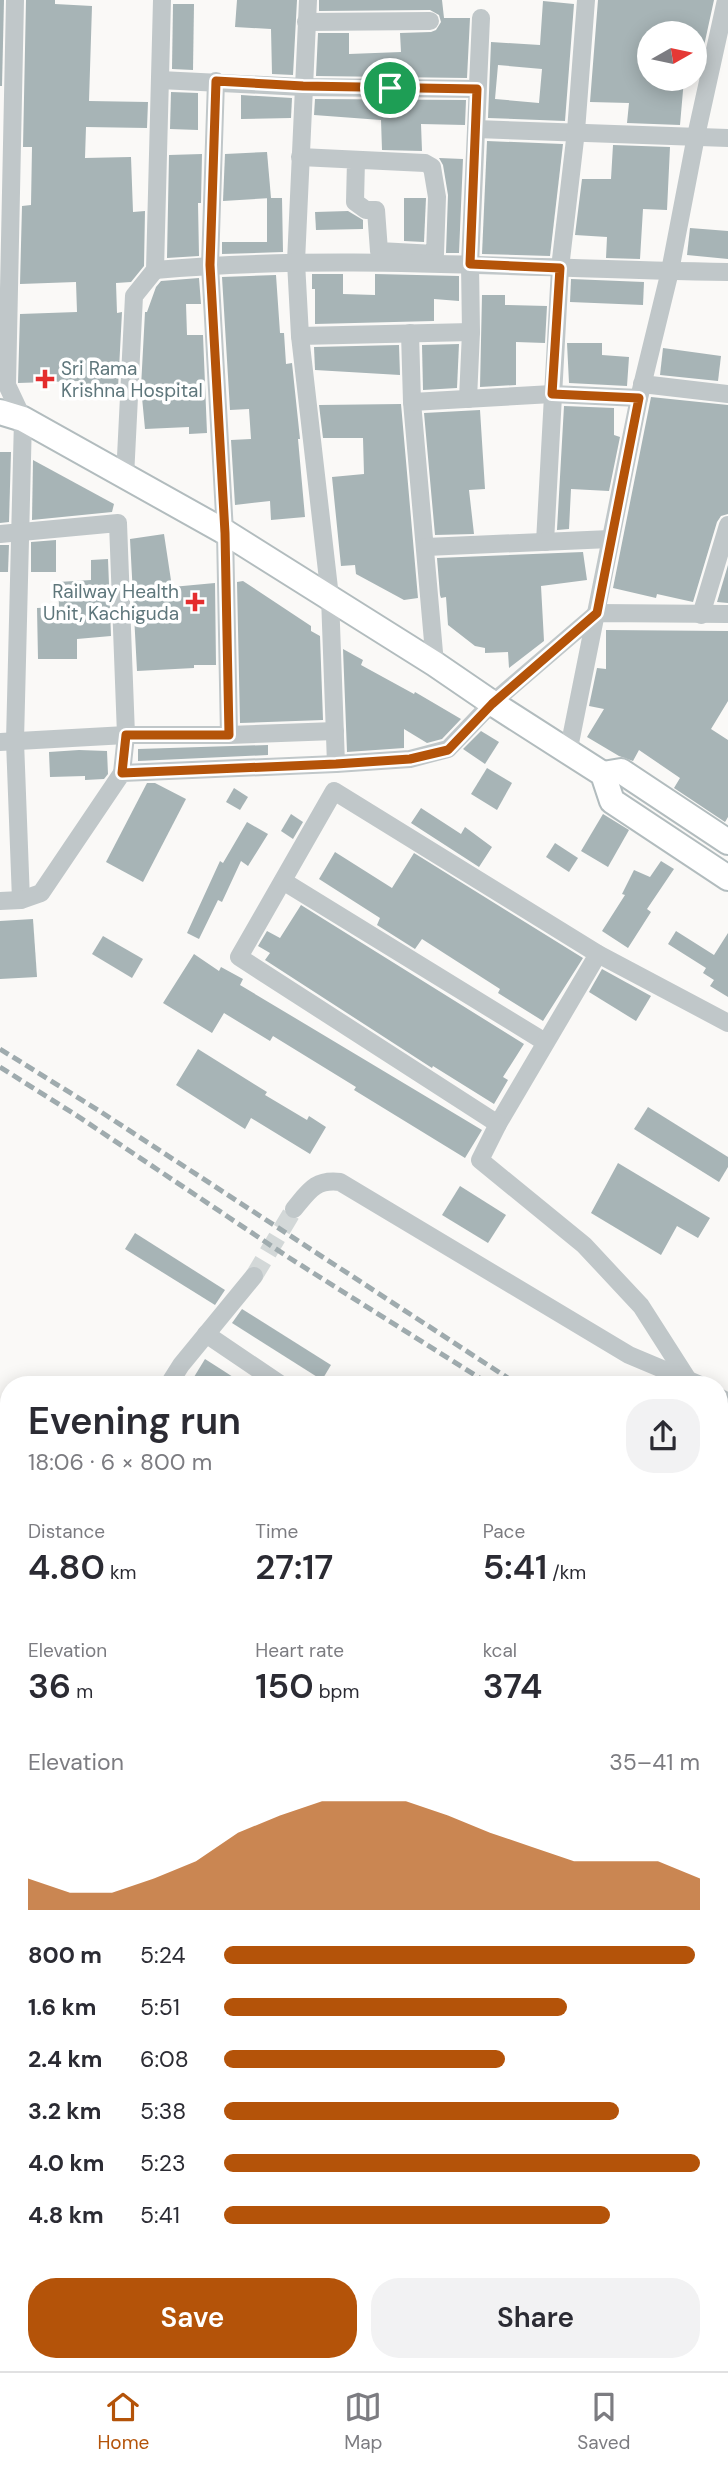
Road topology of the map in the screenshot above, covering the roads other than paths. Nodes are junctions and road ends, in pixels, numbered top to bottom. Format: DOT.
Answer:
graph roads {
  1 [pos="15,0"];
  2 [pos="162,0"];
  3 [pos="308,0"];
  4 [pos="586,0"];
  5 [pos="726,0"];
  6 [pos="481,18"];
  7 [pos="430,21"];
  8 [pos="306,22"];
  9 [pos="160,80"];
  10 [pos="216,81"];
  11 [pos="303,86"];
  12 [pos="477,89"];
  13 [pos="476,128"];
  14 [pos="576,131"];
  15 [pos="696,136"];
  16 [pos="728,138"];
  17 [pos="300,157"];
  18 [pos="356,160"];
  19 [pos="422,256"];
  20 [pos="296,262"];
  21 [pos="470,264"];
  22 [pos="210,265"];
  23 [pos="560,268"];
  24 [pos="155,270"];
  25 [pos="670,271"];
  26 [pos="728,272"];
  27 [pos="471,332"];
  28 [pos="410,333"];
  29 [pos="300,336"];
  30 [pos="640,391"];
  31 [pos="552,394"];
  32 [pos="728,394"];
  33 [pos="468,399"];
  34 [pos="412,402"];
  35 [pos="12,415"];
  36 [pos="125,477"];
  37 [pos="728,525"];
  38 [pos="19,532"];
  39 [pos="225,533"];
  40 [pos="0,534"];
  41 [pos="610,539"];
  42 [pos="545,542"];
  43 [pos="426,547"];
  44 [pos="330,597"];
  45 [pos="597,613"];
  46 [pos="728,614"];
  47 [pos="701,615"];
  48 [pos="435,664"];
  49 [pos="492,704"];
  50 [pos="335,731"];
  51 [pos="126,735"];
  52 [pos="229,735"];
  53 [pos="7,742"];
  54 [pos="568,753"];
  55 [pos="336,764"];
  56 [pos="122,773"];
  57 [pos="603,775"];
  58 [pos="728,842"];
  59 [pos="728,878"];
  60 [pos="283,881"];
  61 [pos="21,900"];
  62 [pos="0,901"];
  63 [pos="598,954"];
  64 [pos="728,1023"];
  65 [pos="545,1042"];
  66 [pos="498,1124"];
  67 [pos="294,1209"];
  68 [pos="254,1276"];
  69 [pos="206,1334"];
  70 [pos="174,1376"];
  71 [pos="268,1376"];
  72 [pos="680,1376"];
  73 [pos="689,1376"];
  1 -- 35 [label="street"];
  2 -- 9 [label="street"];
  3 -- 8 [label="street"];
  4 -- 14 [label="street"];
  5 -- 15 [label="street"];
  6 -- 12 [label="street"];
  7 -- 8 [label="street"];
  8 -- 11 [label="street"];
  9 -- 10 [label="street"];
  9 -- 24 [label="street"];
  10 -- 11 [label="street"];
  10 -- 22 [label="street"];
  11 -- 12 [label="street"];
  11 -- 17 [label="street"];
  12 -- 13 [label="street"];
  13 -- 14 [label="street"];
  13 -- 21 [label="street"];
  14 -- 15 [label="street"];
  14 -- 23 [label="street"];
  15 -- 16 [label="street"];
  15 -- 25 [label="street"];
  17 -- 18 [label="street"];
  17 -- 20 [label="street"];
  18 -- 19 [label="street"];
  18 -- 19 [label="street"];
  19 -- 20 [label="street"];
  19 -- 21 [label="street"];
  20 -- 22 [label="street"];
  20 -- 29 [label="street"];
  21 -- 23 [label="street"];
  21 -- 27 [label="street"];
  22 -- 24 [label="street"];
  22 -- 39 [label="street"];
  23 -- 25 [label="street"];
  23 -- 31 [label="street"];
  24 -- 36 [label="street"];
  25 -- 26 [label="street"];
  25 -- 30 [label="street"];
  27 -- 28 [label="street"];
  27 -- 33 [label="street"];
  28 -- 29 [label="street"];
  28 -- 34 [label="street"];
  29 -- 44 [label="street"];
  30 -- 31 [label="street"];
  30 -- 32 [label="street"];
  30 -- 41 [label="street"];
  31 -- 33 [label="street"];
  31 -- 42 [label="street"];
  33 -- 34 [label="street"];
  34 -- 43 [label="street"];
  35 -- 36 [label="main road"];
  35 -- 38 [label="street"];
  36 -- 39 [label="main road"];
  37 -- 47 [label="street"];
  38 -- 40 [label="street"];
  38 -- 51 [label="street"];
  38 -- 53 [label="street"];
  39 -- 44 [label="main road"];
  39 -- 52 [label="street"];
  41 -- 42 [label="street"];
  41 -- 45 [label="street"];
  42 -- 43 [label="street"];
  43 -- 48 [label="street"];
  44 -- 48 [label="main road"];
  44 -- 50 [label="street"];
  45 -- 47 [label="street"];
  45 -- 49 [label="street"];
  45 -- 54 [label="street"];
  46 -- 47 [label="street"];
  48 -- 49 [label="main road"];
  49 -- 54 [label="main road"];
  49 -- 55 [label="street"];
  50 -- 52 [label="street"];
  50 -- 55 [label="street"];
  51 -- 52 [label="street"];
  51 -- 53 [label="street"];
  51 -- 56 [label="street"];
  53 -- 61 [label="street"];
  54 -- 57 [label="main road"];
  55 -- 56 [label="street"];
  56 -- 61 [label="street"];
  57 -- 58 [label="main road"];
  57 -- 59 [label="main road"];
  60 -- 63 [label="street"];
  60 -- 65 [label="street"];
  60 -- 66 [label="street"];
  61 -- 62 [label="street"];
  63 -- 64 [label="street"];
  63 -- 65 [label="street"];
  65 -- 66 [label="street"];
  66 -- 73 [label="street"];
  67 -- 72 [label="street"];
  68 -- 69 [label="street"];
  69 -- 70 [label="street"];
  69 -- 71 [label="street"];
}
